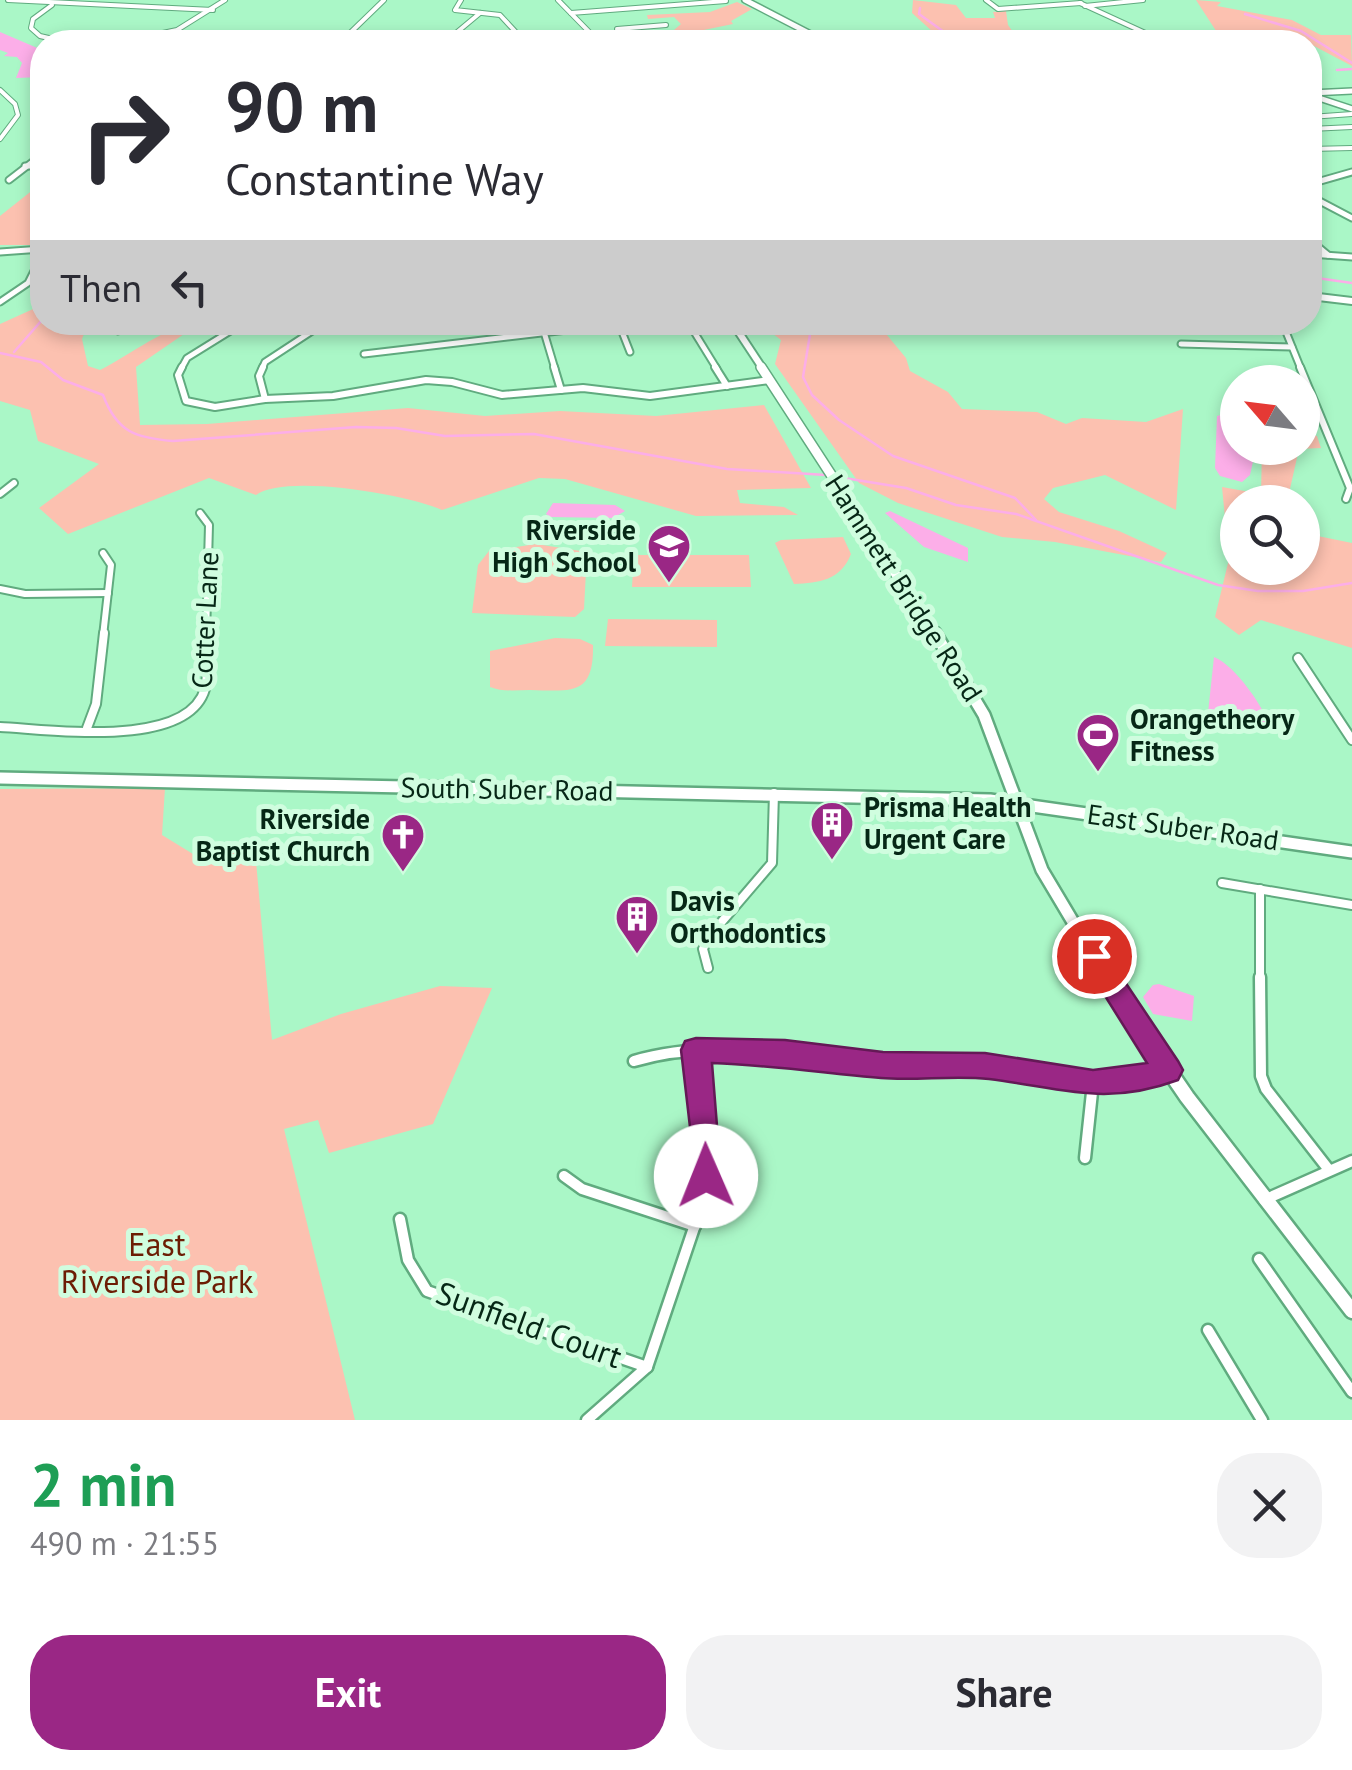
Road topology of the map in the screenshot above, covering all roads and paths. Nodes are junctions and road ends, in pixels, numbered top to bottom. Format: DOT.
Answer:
graph roads {
  1 [pos="8,0"];
  2 [pos="60,0"];
  3 [pos="225,0"];
  4 [pos="384,0"];
  5 [pos="461,0"];
  6 [pos="558,0"];
  7 [pos="745,0"];
  8 [pos="986,0"];
  9 [pos="1143,0"];
  10 [pos="726,2"];
  11 [pos="1081,3"];
  12 [pos="54,4"];
  13 [pos="213,10"];
  14 [pos="480,13"];
  15 [pos="570,13"];
  16 [pos="612,23"];
  17 [pos="666,26"];
  18 [pos="649,27"];
  19 [pos="617,29"];
  20 [pos="32,30"];
  21 [pos="180,30"];
  22 [pos="353,30"];
  23 [pos="460,30"];
  24 [pos="514,30"];
  25 [pos="587,30"];
  26 [pos="651,30"];
  27 [pos="803,30"];
  28 [pos="1139,30"];
  29 [pos="0,90"];
  30 [pos="1352,91"];
  31 [pos="1322,93"];
  32 [pos="7,96"];
  33 [pos="0,98"];
  34 [pos="1322,99"];
  35 [pos="1352,111"];
  36 [pos="1322,115"];
  37 [pos="1352,128"];
  38 [pos="1322,129"];
  39 [pos="0,139"];
  40 [pos="1322,148"];
  41 [pos="1352,148"];
  42 [pos="30,162"];
  43 [pos="25,166"];
  44 [pos="30,166"];
  45 [pos="1352,172"];
  46 [pos="9,180"];
  47 [pos="1322,181"];
  48 [pos="1322,202"];
  49 [pos="1352,206"];
  50 [pos="1336,210"];
  51 [pos="1352,218"];
  52 [pos="1322,250"];
  53 [pos="0,252"];
  54 [pos="30,252"];
  55 [pos="1322,255"];
  56 [pos="1328,255"];
  57 [pos="1352,257"];
  58 [pos="30,279"];
  59 [pos="1322,298"];
  60 [pos="0,302"];
  61 [pos="1352,302"];
  62 [pos="224,335"];
  63 [pos="306,335"];
  64 [pos="519,335"];
  65 [pos="545,335"];
  66 [pos="623,335"];
  67 [pos="696,335"];
  68 [pos="741,335"];
  69 [pos="1287,335"];
  70 [pos="1181,344"];
  71 [pos="1292,347"];
  72 [pos="630,352"];
  73 [pos="364,354"];
  74 [pos="1297,365"];
  75 [pos="770,380"];
  76 [pos="726,386"];
  77 [pos="561,390"];
  78 [pos="265,400"];
  79 [pos="1320,423"];
  80 [pos="14,483"];
  81 [pos="0,494"];
  82 [pos="1346,498"];
  83 [pos="200,513"];
  84 [pos="103,552"];
  85 [pos="0,589"];
  86 [pos="108,593"];
  87 [pos="1298,658"];
  88 [pos="0,727"];
  89 [pos="87,728"];
  90 [pos="1352,740"];
  91 [pos="0,778"];
  92 [pos="774,793"];
  93 [pos="1013,803"];
  94 [pos="1352,852"];
  95 [pos="1222,883"];
  96 [pos="1260,889"];
  97 [pos="1352,905"];
  98 [pos="708,968"];
  99 [pos="696,1050"];
  100 [pos="634,1061"];
  101 [pos="1168,1070"];
  102 [pos="1093,1083"];
  103 [pos="1085,1158"];
  104 [pos="1352,1161"];
  105 [pos="1329,1170"];
  106 [pos="564,1176"];
  107 [pos="1264,1200"];
  108 [pos="400,1219"];
  109 [pos="695,1226"];
  110 [pos="1259,1259"];
  111 [pos="1352,1311"];
  112 [pos="1208,1330"];
  113 [pos="647,1367"];
  114 [pos="1352,1392"];
  115 [pos="587,1420"];
  116 [pos="1262,1420"];
  1 -- 12 [label="street"];
  2 -- 12 [label="street"];
  3 -- 13 [label="street"];
  4 -- 22 [label="street"];
  5 -- 14 [label="street"];
  6 -- 15 [label="street"];
  7 -- 27 [label="street"];
  8 -- 11 [label="street"];
  9 -- 11 [label="street"];
  10 -- 15 [label="street"];
  11 -- 28 [label="street"];
  12 -- 13 [label="street"];
  12 -- 20 [label="street"];
  13 -- 21 [label="street"];
  14 -- 23 [label="street"];
  14 -- 24 [label="street"];
  15 -- 25 [label="street"];
  16 -- 19 [label="street"];
  17 -- 18 [label="street"];
  18 -- 19 [label="street"];
  18 -- 26 [label="street"];
  29 -- 32 [label="street"];
  30 -- 31 [label="street"];
  32 -- 33 [label="street"];
  32 -- 39 [label="street"];
  34 -- 35 [label="street"];
  35 -- 36 [label="street"];
  37 -- 38 [label="street"];
  40 -- 41 [label="street"];
  42 -- 43 [label="street"];
  43 -- 44 [label="street"];
  43 -- 46 [label="street"];
  45 -- 47 [label="street"];
  48 -- 50 [label="street"];
  49 -- 50 [label="street"];
  50 -- 51 [label="street"];
  52 -- 56 [label="street"];
  53 -- 54 [label="street"];
  55 -- 56 [label="street"];
  56 -- 57 [label="street"];
  58 -- 60 [label="street"];
  59 -- 61 [label="street"];
  62 -- 78 [label="street"];
  63 -- 78 [label="street"];
  64 -- 73 [label="street"];
  65 -- 77 [label="street"];
  66 -- 72 [label="street"];
  67 -- 76 [label="street"];
  68 -- 75 [label="street, Hammett Bridge Road"];
  69 -- 71 [label="street"];
  70 -- 71 [label="street"];
  71 -- 74 [label="street"];
  75 -- 76 [label="street"];
  75 -- 93 [label="street, Hammett Bridge Road"];
  76 -- 77 [label="street"];
  77 -- 78 [label="street"];
  79 -- 82 [label="street"];
  80 -- 81 [label="street"];
  83 -- 89 [label="street, Cotter Lane"];
  84 -- 86 [label="street"];
  85 -- 86 [label="street"];
  86 -- 89 [label="street"];
  87 -- 90 [label="street"];
  88 -- 89 [label="street, Cotter Lane"];
  91 -- 92 [label="street, South Suber Road"];
  92 -- 93 [label="street, South Suber Road"];
  92 -- 98 [label="street"];
  93 -- 94 [label="street, East Suber Road"];
  93 -- 101 [label="street, Hammett Bridge Road"];
  95 -- 96 [label="street"];
  96 -- 97 [label="street"];
  96 -- 105 [label="street"];
  99 -- 100 [label="street"];
  99 -- 102 [label="street"];
  99 -- 109 [label="street"];
  101 -- 102 [label="street"];
  101 -- 107 [label="street, Hammett Bridge Road"];
  102 -- 103 [label="street"];
  104 -- 105 [label="street"];
  105 -- 107 [label="street"];
  106 -- 109 [label="street"];
  107 -- 111 [label="street, Hammett Bridge Road"];
  108 -- 113 [label="street, Sunfield Court"];
  109 -- 113 [label="street"];
  110 -- 114 [label="street"];
  112 -- 116 [label="street"];
  113 -- 115 [label="street"];
}
